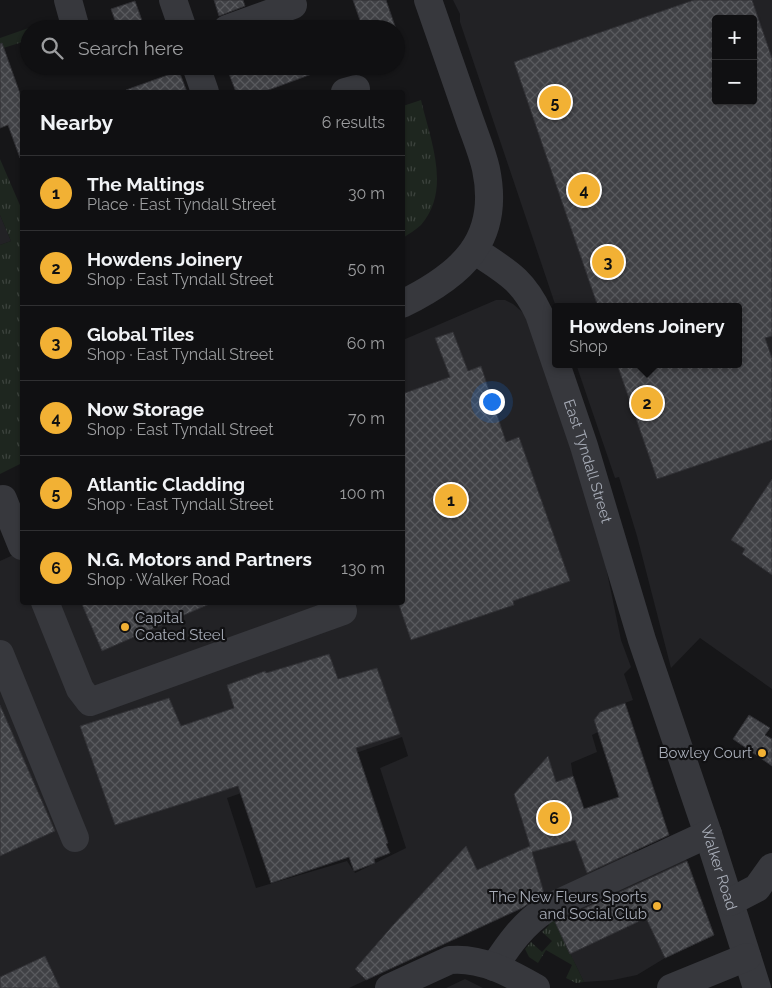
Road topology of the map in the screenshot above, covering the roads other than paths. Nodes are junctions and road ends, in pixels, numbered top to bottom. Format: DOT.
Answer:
graph roads {
  1 [pos="68,0"];
  2 [pos="173,0"];
  3 [pos="428,0"];
  4 [pos="293,5"];
  5 [pos="74,20"];
  6 [pos="180,20"];
  7 [pos="252,20"];
  8 [pos="199,75"];
  9 [pos="204,90"];
  10 [pos="474,250"];
  11 [pos="405,302"];
  12 [pos="552,354"];
  13 [pos="557,368"];
  14 [pos="9,496"];
  15 [pos="20,538"];
  16 [pos="46,605"];
  17 [pos="343,611"];
  18 [pos="0,654"];
  19 [pos="679,746"];
  20 [pos="708,834"];
  21 [pos="75,838"];
  22 [pos="772,867"];
  23 [pos="730,902"];
  24 [pos="747,958"];
  25 [pos="494,967"];
  26 [pos="389,988"];
  27 [pos="536,988"];
  28 [pos="671,988"];
  29 [pos="757,988"];
  1 -- 5 [label="street"];
  2 -- 6 [label="street"];
  3 -- 10 [label="street"];
  4 -- 7 [label="street"];
  8 -- 9 [label="street"];
  10 -- 11 [label="street"];
  10 -- 12 [label="street, East Tyndall Street"];
  13 -- 19 [label="street, East Tyndall Street"];
  14 -- 15 [label="street"];
  16 -- 17 [label="street"];
  18 -- 21 [label="street"];
  19 -- 20 [label="street, Walker Road"];
  20 -- 23 [label="street, Walker Road"];
  20 -- 25 [label="street"];
  22 -- 23 [label="street"];
  23 -- 24 [label="street, Walker Road"];
  24 -- 28 [label="street"];
  24 -- 29 [label="street, Walker Road"];
  25 -- 26 [label="street"];
  25 -- 27 [label="street"];
}
